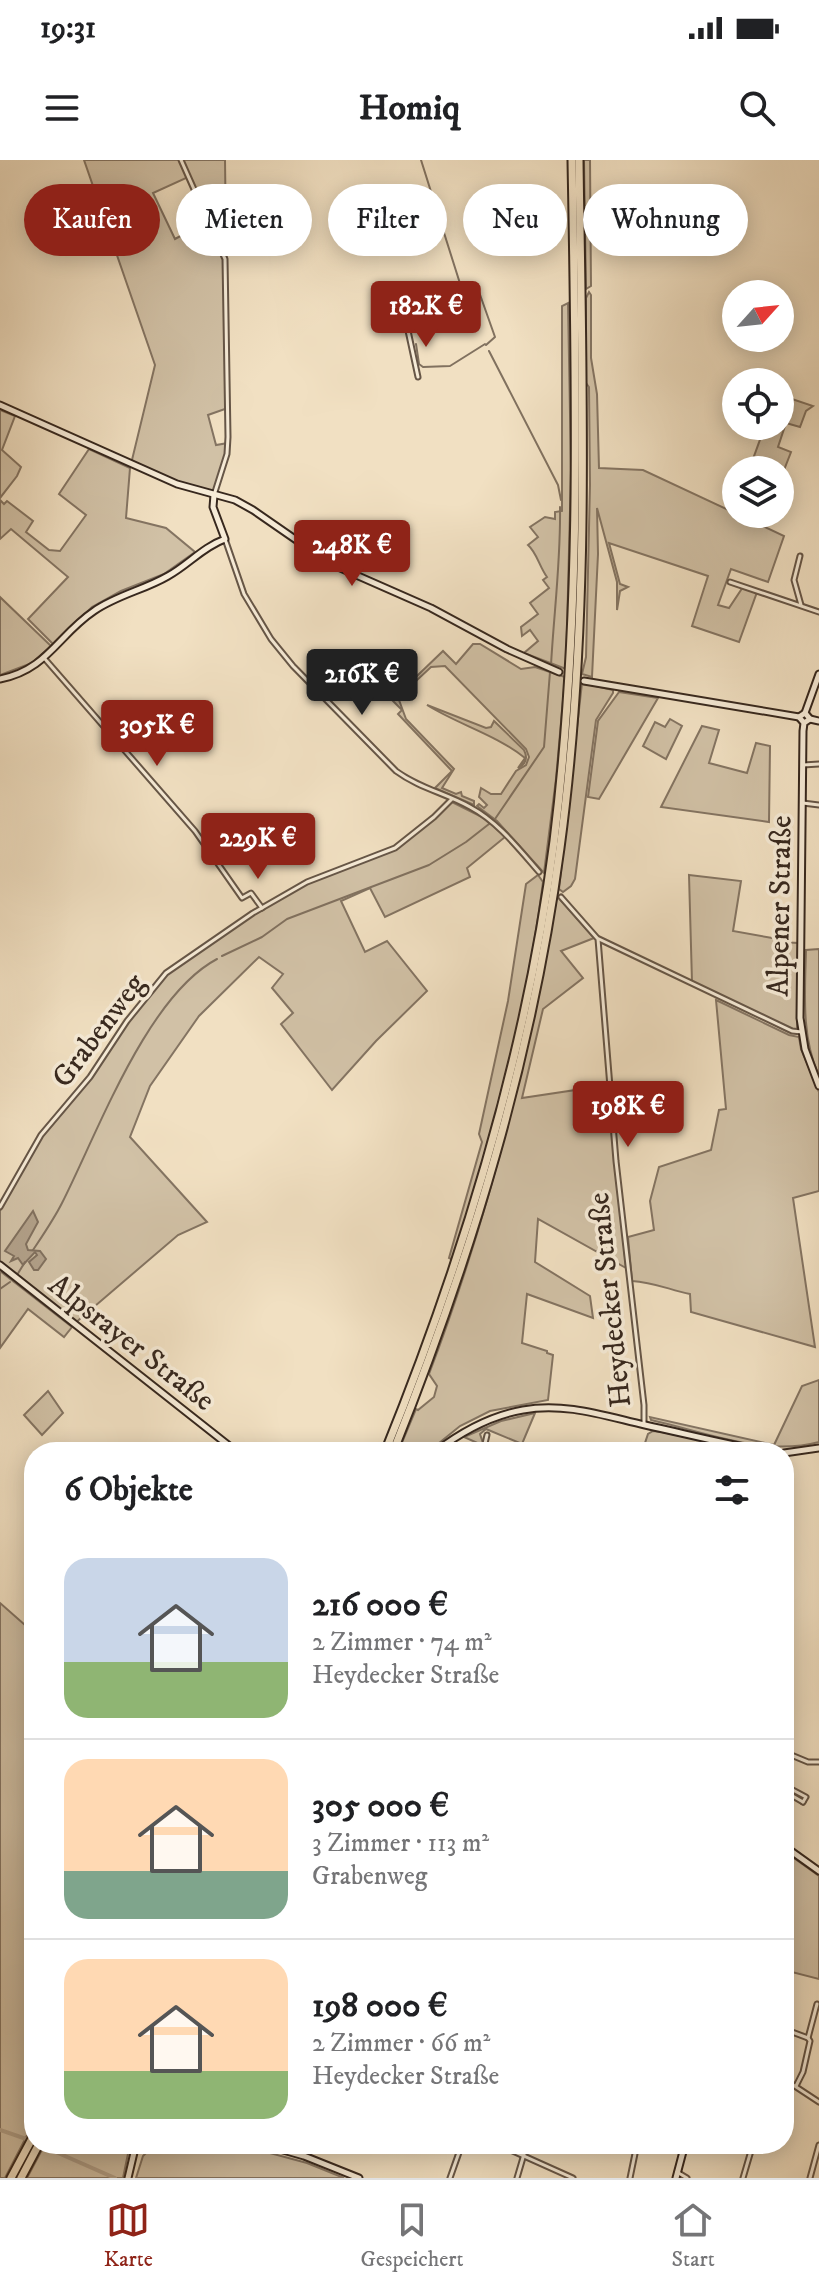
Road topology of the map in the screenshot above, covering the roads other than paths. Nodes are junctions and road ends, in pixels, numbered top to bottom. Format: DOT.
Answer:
graph roads {
  1 [pos="181,160"];
  2 [pos="572,160"];
  3 [pos="579,160"];
  4 [pos="407,326"];
  5 [pos="418,377"];
  6 [pos="0,405"];
  7 [pos="214,495"];
  8 [pos="225,539"];
  9 [pos="800,556"];
  10 [pos="730,582"];
  11 [pos="801,605"];
  12 [pos="819,612"];
  13 [pos="45,659"];
  14 [pos="559,672"];
  15 [pos="819,674"];
  16 [pos="0,679"];
  17 [pos="584,681"];
  18 [pos="805,713"];
  19 [pos="799,717"];
  20 [pos="807,721"];
  21 [pos="819,721"];
  22 [pos="819,764"];
  23 [pos="803,765"];
  24 [pos="452,799"];
  25 [pos="803,802"];
  26 [pos="819,805"];
  27 [pos="539,872"];
  28 [pos="561,897"];
  29 [pos="262,908"];
  30 [pos="598,939"];
  31 [pos="802,1032"];
  32 [pos="819,1086"];
  33 [pos="0,1207"];
  34 [pos="0,1265"];
  35 [pos="644,1425"];
  36 [pos="487,1435"];
  37 [pos="224,1442"];
  38 [pos="389,1442"];
  39 [pos="397,1442"];
  40 [pos="449,1442"];
  41 [pos="485,1442"];
  42 [pos="725,1442"];
  43 [pos="819,1448"];
  44 [pos="794,1452"];
  45 [pos="794,1756"];
  46 [pos="819,1762"];
  47 [pos="794,1791"];
  48 [pos="794,1796"];
  49 [pos="794,1853"];
  50 [pos="819,1871"];
  51 [pos="817,2004"];
  52 [pos="794,2033"];
  53 [pos="808,2038"];
  54 [pos="796,2086"];
  55 [pos="819,2102"];
  56 [pos="819,2145"];
  57 [pos="29,2154"];
  58 [pos="29,2154"];
  59 [pos="134,2154"];
  60 [pos="296,2154"];
  61 [pos="458,2154"];
  62 [pos="517,2154"];
  63 [pos="524,2154"];
  64 [pos="635,2154"];
  65 [pos="683,2154"];
  66 [pos="750,2154"];
  67 [pos="523,2157"];
  68 [pos="560,2172"];
  69 [pos="676,2175"];
  70 [pos="129,2176"];
  71 [pos="11,2178"];
  72 [pos="21,2178"];
  73 [pos="359,2178"];
  74 [pos="450,2178"];
  75 [pos="517,2178"];
  76 [pos="558,2178"];
  77 [pos="573,2178"];
  78 [pos="630,2178"];
  79 [pos="687,2178"];
  80 [pos="743,2178"];
  81 [pos="810,2178"];
  1 -- 7 [label="street"];
  2 -- 38 [label="highway"];
  3 -- 39 [label="highway"];
  4 -- 5 [label="street"];
  6 -- 7 [label="street"];
  7 -- 8 [label="street"];
  7 -- 14 [label="street"];
  8 -- 13 [label="street"];
  8 -- 24 [label="street"];
  9 -- 11 [label="street"];
  10 -- 11 [label="street"];
  11 -- 12 [label="street"];
  13 -- 16 [label="street"];
  13 -- 29 [label="street"];
  15 -- 18 [label="street"];
  17 -- 19 [label="street"];
  18 -- 19 [label="street"];
  18 -- 20 [label="street"];
  19 -- 20 [label="street"];
  20 -- 21 [label="street"];
  20 -- 23 [label="street, Alpener Straße"];
  22 -- 23 [label="street"];
  23 -- 25 [label="street, Alpener Straße"];
  24 -- 27 [label="street"];
  24 -- 29 [label="street, Grabenweg"];
  25 -- 26 [label="street"];
  25 -- 31 [label="street, Alpener Straße"];
  28 -- 30 [label="street"];
  29 -- 33 [label="street, Grabenweg"];
  30 -- 31 [label="street"];
  30 -- 35 [label="street, Heydecker Straße"];
  31 -- 32 [label="street, Alpener Straße"];
  34 -- 37 [label="street, Alpsrayer Straße"];
  35 -- 40 [label="street"];
  35 -- 42 [label="street"];
  36 -- 41 [label="street"];
  43 -- 44 [label="street"];
  45 -- 46 [label="street"];
  47 -- 48 [label="street"];
  49 -- 50 [label="street"];
  51 -- 53 [label="street"];
  52 -- 53 [label="street"];
  53 -- 54 [label="street"];
  54 -- 55 [label="street"];
  56 -- 81 [label="street"];
  57 -- 71 [label="highway"];
  58 -- 72 [label="highway"];
  59 -- 70 [label="street"];
  60 -- 73 [label="street"];
  61 -- 74 [label="street"];
  62 -- 67 [label="street"];
  63 -- 67 [label="street"];
  64 -- 78 [label="street"];
  65 -- 69 [label="street"];
  66 -- 80 [label="street"];
  67 -- 68 [label="street"];
  67 -- 75 [label="street"];
  68 -- 76 [label="street"];
  68 -- 77 [label="street"];
  69 -- 79 [label="street"];
}
